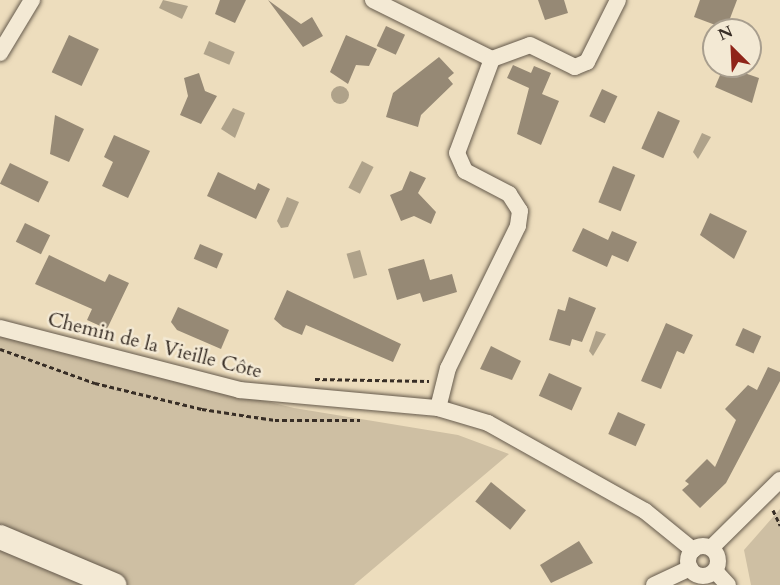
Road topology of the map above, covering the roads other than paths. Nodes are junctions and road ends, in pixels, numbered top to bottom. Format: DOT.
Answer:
graph roads {
  1 [pos="32,0"];
  2 [pos="373,0"];
  3 [pos="618,0"];
  4 [pos="0,53"];
  5 [pos="492,60"];
  6 [pos="0,328"];
  7 [pos="438,408"];
  8 [pos="780,480"];
  9 [pos="0,537"];
  10 [pos="711,548"];
  11 [pos="693,550"];
  12 [pos="690,568"];
  13 [pos="714,570"];
  14 [pos="114,585"];
  15 [pos="654,585"];
  16 [pos="728,585"];
  1 -- 4 [label="street"];
  2 -- 5 [label="street"];
  3 -- 5 [label="street"];
  5 -- 7 [label="street"];
  6 -- 7 [label="street, Chemin de la Vieille Côte"];
  7 -- 11 [label="street, Chemin de la Vieille Côte"];
  8 -- 10 [label="street"];
  9 -- 14 [label="main road"];
  10 -- 11 [label="street"];
  10 -- 13 [label="street"];
  11 -- 12 [label="street"];
  12 -- 13 [label="street"];
  12 -- 15 [label="street"];
  13 -- 16 [label="street"];
}
